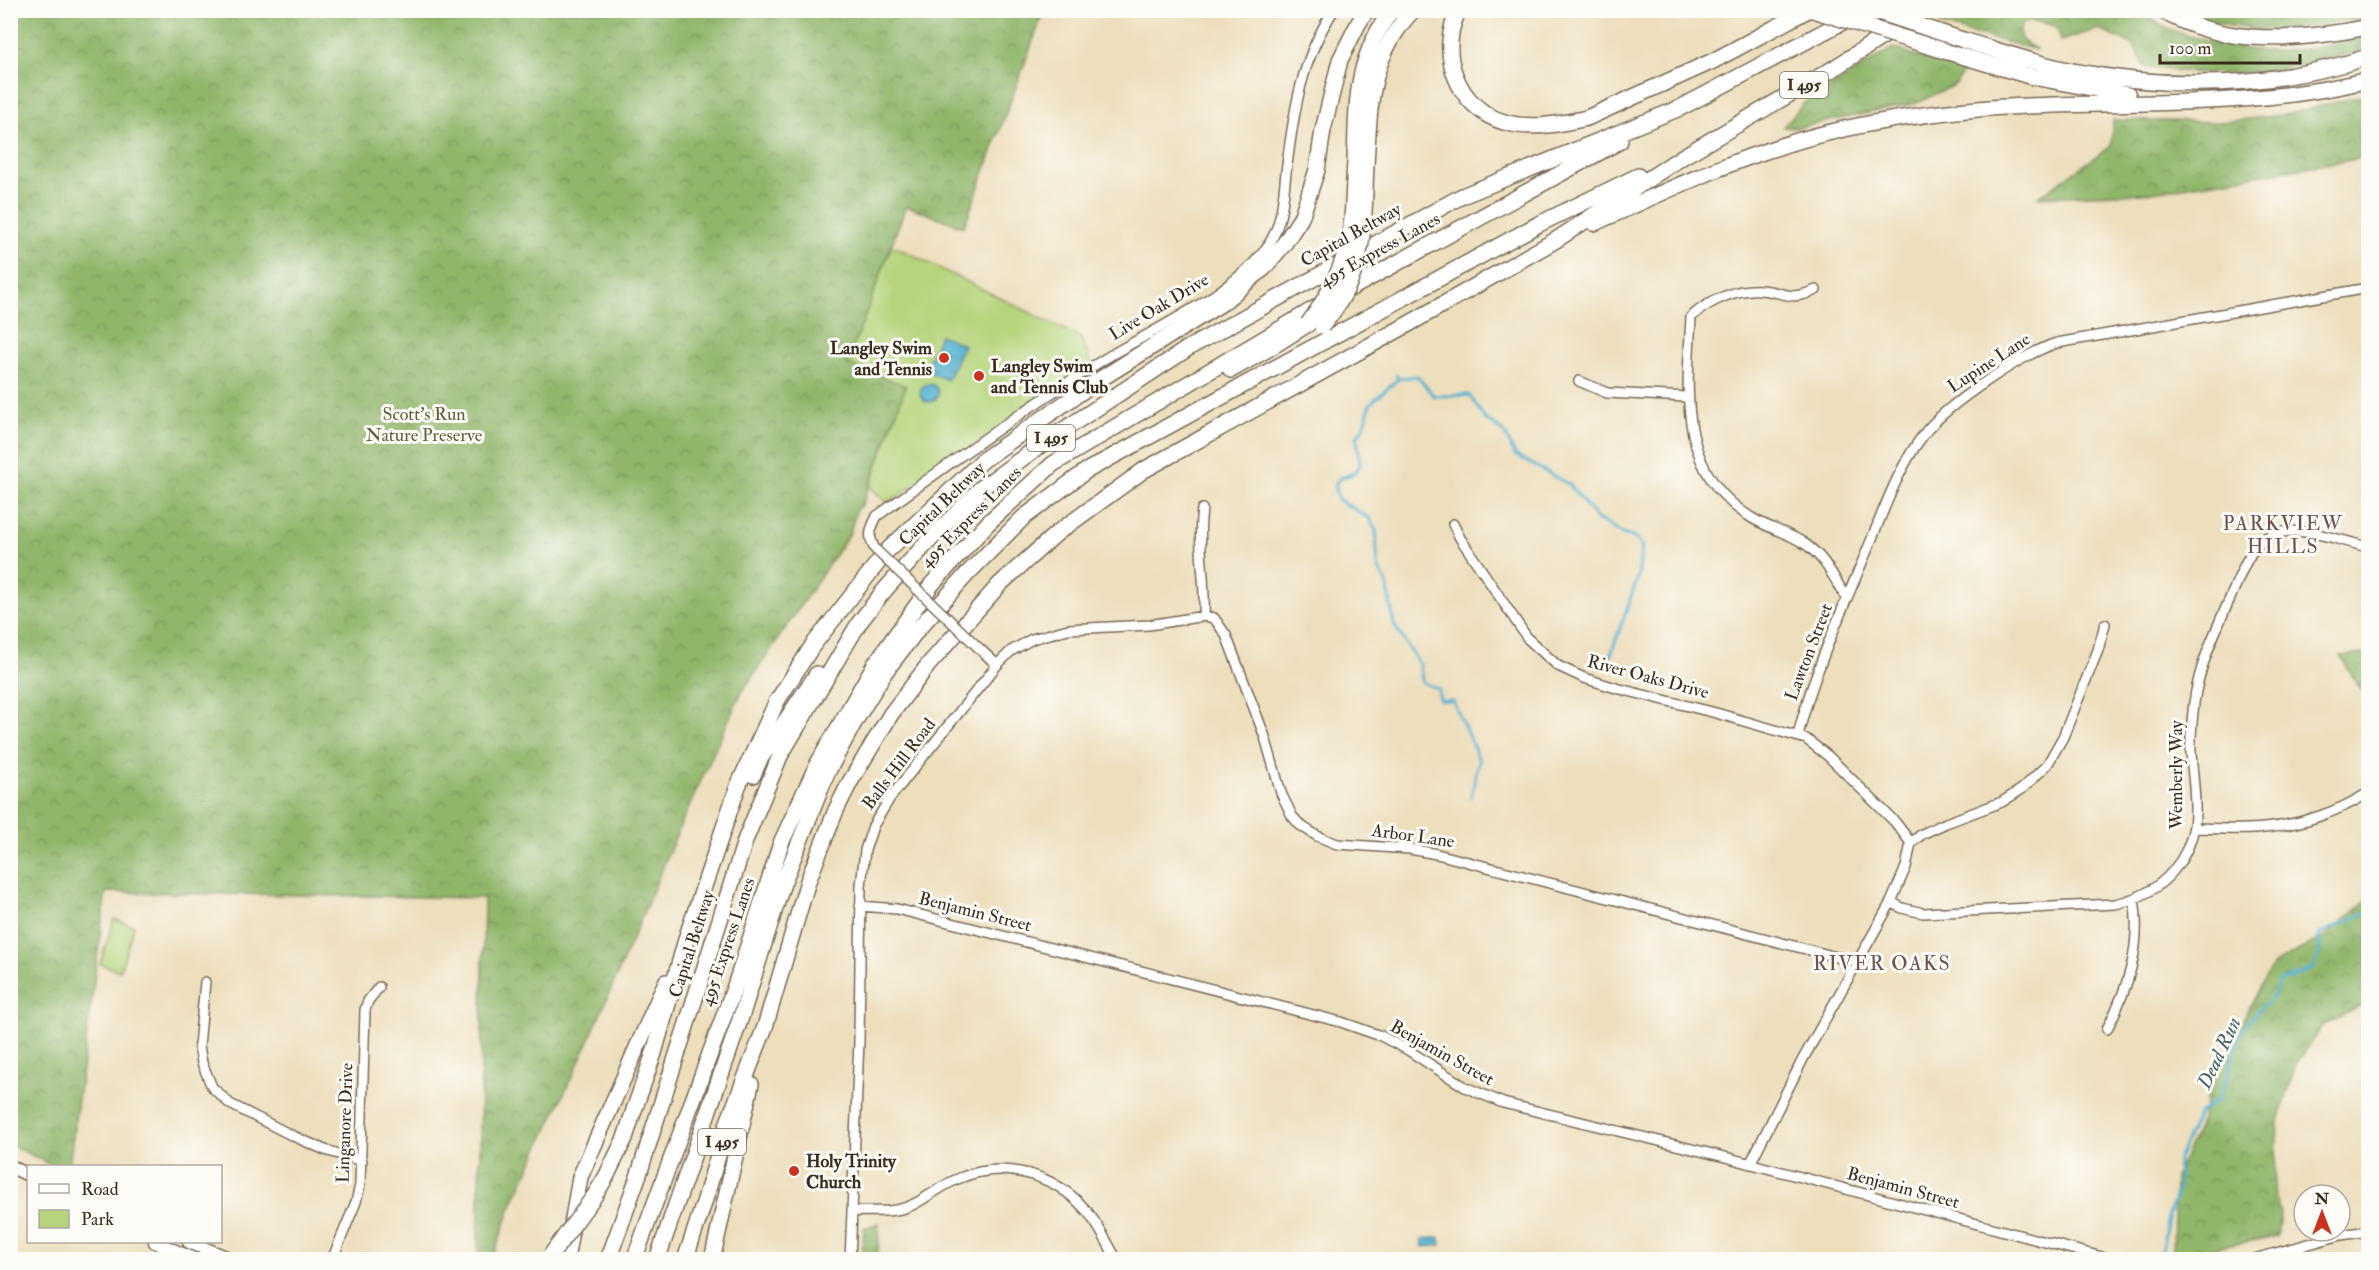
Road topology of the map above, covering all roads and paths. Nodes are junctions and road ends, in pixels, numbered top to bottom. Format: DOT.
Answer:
graph roads {
  1 [pos="1334,10"];
  2 [pos="1367,10"];
  3 [pos="1392,10"];
  4 [pos="1413,10"];
  5 [pos="1459,10"];
  6 [pos="1810,10"];
  7 [pos="1865,10"];
  8 [pos="1872,10"];
  9 [pos="1924,10"];
  10 [pos="2161,10"];
  11 [pos="2368,27"];
  12 [pos="2368,57"];
  13 [pos="2368,80"];
  14 [pos="2196,100"];
  15 [pos="1680,108"];
  16 [pos="1682,157"];
  17 [pos="1361,164"];
  18 [pos="1556,240"];
  19 [pos="2368,288"];
  20 [pos="1816,290"];
  21 [pos="1324,303"];
  22 [pos="1315,325"];
  23 [pos="1579,381"];
  24 [pos="1687,397"];
  25 [pos="1053,464"];
  26 [pos="1086,471"];
  27 [pos="1202,509"];
  28 [pos="1454,524"];
  29 [pos="2368,547"];
  30 [pos="1846,599"];
  31 [pos="1204,616"];
  32 [pos="859,623"];
  33 [pos="2104,624"];
  34 [pos="997,665"];
  35 [pos="1798,735"];
  36 [pos="2368,793"];
  37 [pos="2195,828"];
  38 [pos="1911,843"];
  39 [pos="712,865"];
  40 [pos="2134,899"];
  41 [pos="1891,902"];
  42 [pos="860,906"];
  43 [pos="687,936"];
  44 [pos="1856,962"];
  45 [pos="205,982"];
  46 [pos="379,987"];
  47 [pos="765,1027"];
  48 [pos="2107,1029"];
  49 [pos="362,1161"];
  50 [pos="1750,1164"];
  51 [pos="10,1166"];
  52 [pos="27,1174"];
  53 [pos="853,1210"];
  54 [pos="2368,1231"];
  55 [pos="157,1243"];
  56 [pos="191,1243"];
  57 [pos="549,1257"];
  58 [pos="196,1260"];
  59 [pos="233,1260"];
  60 [pos="332,1260"];
  61 [pos="566,1260"];
  62 [pos="608,1260"];
  63 [pos="634,1260"];
  64 [pos="657,1260"];
  65 [pos="685,1260"];
  66 [pos="712,1260"];
  67 [pos="850,1260"];
  68 [pos="1117,1260"];
  69 [pos="2113,1260"];
  70 [pos="2251,1260"];
  1 -- 34 [label="street, Live Oak Drive, bridge"];
  2 -- 39 [label="highway"];
  3 -- 17 [label="highway"];
  4 -- 17 [label="highway"];
  5 -- 6 [label="highway"];
  6 -- 14 [label="highway, bridge"];
  7 -- 15 [label="highway, Capital Beltway / I 495"];
  8 -- 12 [label="highway, bridge"];
  9 -- 16 [label="highway, I 495"];
  10 -- 11 [label="highway"];
  13 -- 14 [label="highway"];
  14 -- 18 [label="highway"];
  15 -- 21 [label="highway, 495 Express Lanes"];
  15 -- 32 [label="highway, Capital Beltway / I 495"];
  16 -- 18 [label="highway, I 495"];
  16 -- 26 [label="highway, 495 Express Lanes"];
  17 -- 21 [label="highway, bridge"];
  17 -- 22 [label="highway, bridge"];
  18 -- 47 [label="highway, I 495"];
  19 -- 30 [label="street, Lupine Lane"];
  20 -- 24 [label="street, Lawton Street"];
  21 -- 22 [label="highway, bridge"];
  21 -- 25 [label="highway, 495 Express Lanes"];
  22 -- 25 [label="highway"];
  22 -- 26 [label="highway"];
  23 -- 24 [label="street"];
  24 -- 30 [label="street, Lawton Street"];
  25 -- 63 [label="highway, 495 Express Lanes"];
  26 -- 64 [label="highway, 495 Express Lanes"];
  27 -- 31 [label="street"];
  28 -- 35 [label="street, River Oaks Drive"];
  29 -- 37 [label="street, Wemberly Way"];
  30 -- 35 [label="street, Lawton Street"];
  31 -- 34 [label="street, Balls Hill Road"];
  31 -- 44 [label="street, Arbor Lane"];
  32 -- 39 [label="highway"];
  32 -- 62 [label="highway, Capital Beltway / I 495"];
  33 -- 38 [label="street"];
  34 -- 42 [label="street, Balls Hill Road"];
  35 -- 38 [label="street"];
  36 -- 37 [label="street"];
  37 -- 40 [label="street, Wemberly Way"];
  38 -- 41 [label="street"];
  39 -- 43 [label="highway"];
  40 -- 41 [label="street, Wemberly Way"];
  40 -- 48 [label="street"];
  41 -- 44 [label="street"];
  42 -- 50 [label="street, Benjamin Street"];
  42 -- 53 [label="street, Balls Hill Road"];
  43 -- 57 [label="highway, bridge"];
  43 -- 61 [label="highway"];
  44 -- 50 [label="street"];
  45 -- 49 [label="street"];
  46 -- 49 [label="street, Linganore Drive"];
  47 -- 65 [label="highway, I 495"];
  47 -- 66 [label="highway"];
  49 -- 60 [label="street, Linganore Drive"];
  50 -- 69 [label="street, Benjamin Street"];
  51 -- 52 [label="main road"];
  53 -- 67 [label="street, Balls Hill Road"];
  53 -- 68 [label="street"];
  54 -- 70 [label="street"];
  55 -- 58 [label="main road"];
  56 -- 59 [label="main road"];
}
